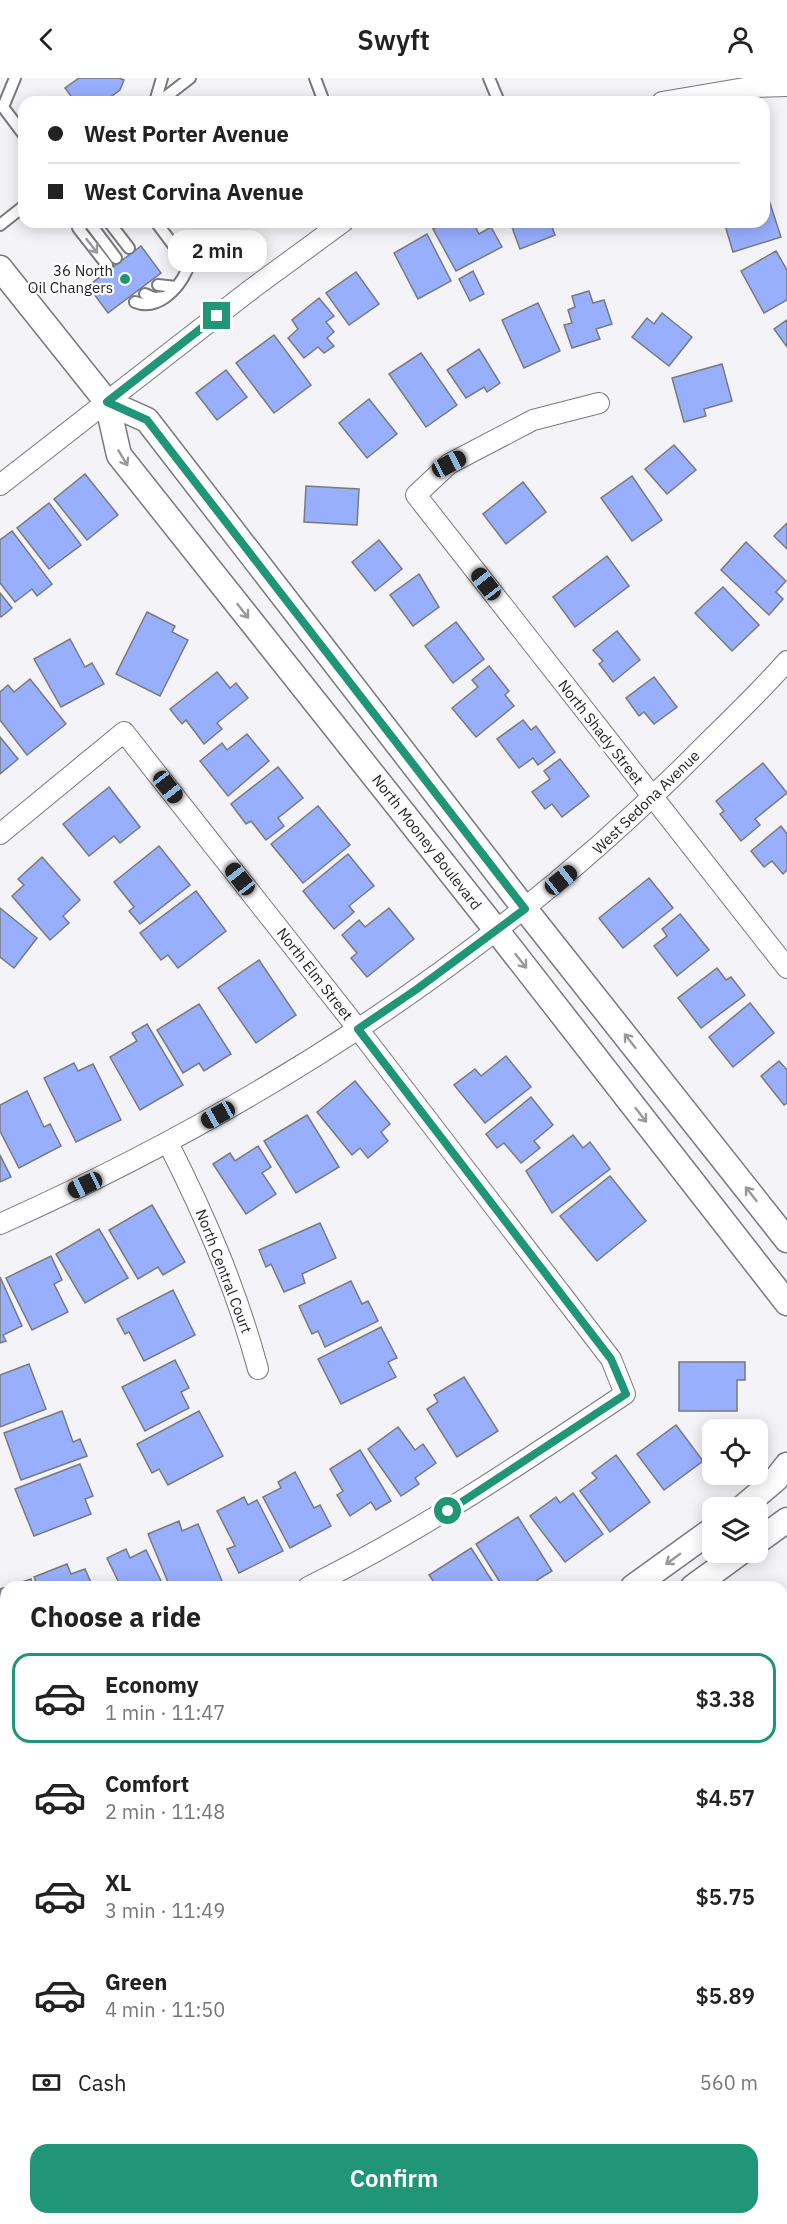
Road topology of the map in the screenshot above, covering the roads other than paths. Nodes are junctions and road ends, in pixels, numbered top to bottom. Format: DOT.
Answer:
graph roads {
  1 [pos="15,78"];
  2 [pos="162,78"];
  3 [pos="190,78"];
  4 [pos="315,78"];
  5 [pos="489,78"];
  6 [pos="787,86"];
  7 [pos="158,96"];
  8 [pos="165,96"];
  9 [pos="322,96"];
  10 [pos="496,96"];
  11 [pos="697,96"];
  12 [pos="2,106"];
  13 [pos="18,127"];
  14 [pos="18,211"];
  15 [pos="0,225"];
  16 [pos="86,228"];
  17 [pos="88,228"];
  18 [pos="114,228"];
  19 [pos="160,228"];
  20 [pos="335,228"];
  21 [pos="129,248"];
  22 [pos="116,258"];
  23 [pos="107,265"];
  24 [pos="0,268"];
  25 [pos="158,285"];
  26 [pos="176,287"];
  27 [pos="145,294"];
  28 [pos="165,296"];
  29 [pos="135,302"];
  30 [pos="107,402"];
  31 [pos="599,402"];
  32 [pos="0,485"];
  33 [pos="787,661"];
  34 [pos="653,798"];
  35 [pos="0,834"];
  36 [pos="525,909"];
  37 [pos="497,931"];
  38 [pos="787,968"];
  39 [pos="358,1029"];
  40 [pos="168,1143"];
  41 [pos="0,1224"];
  42 [pos="787,1240"];
  43 [pos="787,1303"];
  44 [pos="258,1369"];
  45 [pos="787,1465"];
  46 [pos="755,1497"];
  47 [pos="787,1520"];
  48 [pos="768,1534"];
  49 [pos="702,1537"];
  50 [pos="726,1563"];
  51 [pos="320,1581"];
  52 [pos="641,1581"];
  53 [pos="701,1581"];
  1 -- 12 [label="lane"];
  2 -- 7 [label="lane"];
  3 -- 8 [label="lane"];
  4 -- 9 [label="lane"];
  5 -- 10 [label="lane"];
  6 -- 11 [label="street"];
  12 -- 13 [label="lane"];
  14 -- 15 [label="lane"];
  16 -- 23 [label="lane, one-way"];
  17 -- 22 [label="lane"];
  18 -- 21 [label="lane"];
  19 -- 26 [label="lane"];
  20 -- 30 [label="street"];
  24 -- 30 [label="street, North Mooney Boulevard"];
  25 -- 26 [label="lane"];
  26 -- 28 [label="lane"];
  27 -- 28 [label="lane"];
  28 -- 29 [label="lane"];
  30 -- 32 [label="street"];
  30 -- 36 [label="street, North Mooney Boulevard"];
  30 -- 37 [label="street, North Mooney Boulevard, one-way"];
  31 -- 34 [label="street, North Shady Street"];
  33 -- 34 [label="street, West Sedona Avenue"];
  34 -- 36 [label="street, West Sedona Avenue"];
  34 -- 38 [label="street, North Shady Street"];
  35 -- 39 [label="street, North Elm Street"];
  36 -- 37 [label="street, West Sedona Avenue"];
  42 -- 36 [label="street, North Mooney Boulevard, one-way"];
  37 -- 39 [label="street, West Sedona Avenue"];
  37 -- 43 [label="street, North Mooney Boulevard, one-way"];
  39 -- 40 [label="street, West Sedona Avenue"];
  39 -- 51 [label="street, North Elm Street"];
  40 -- 41 [label="street, West Sedona Avenue"];
  40 -- 44 [label="street, North Central Court"];
  45 -- 46 [label="street"];
  47 -- 48 [label="street"];
  49 -- 52 [label="street, one-way"];
  50 -- 53 [label="street"];
}
